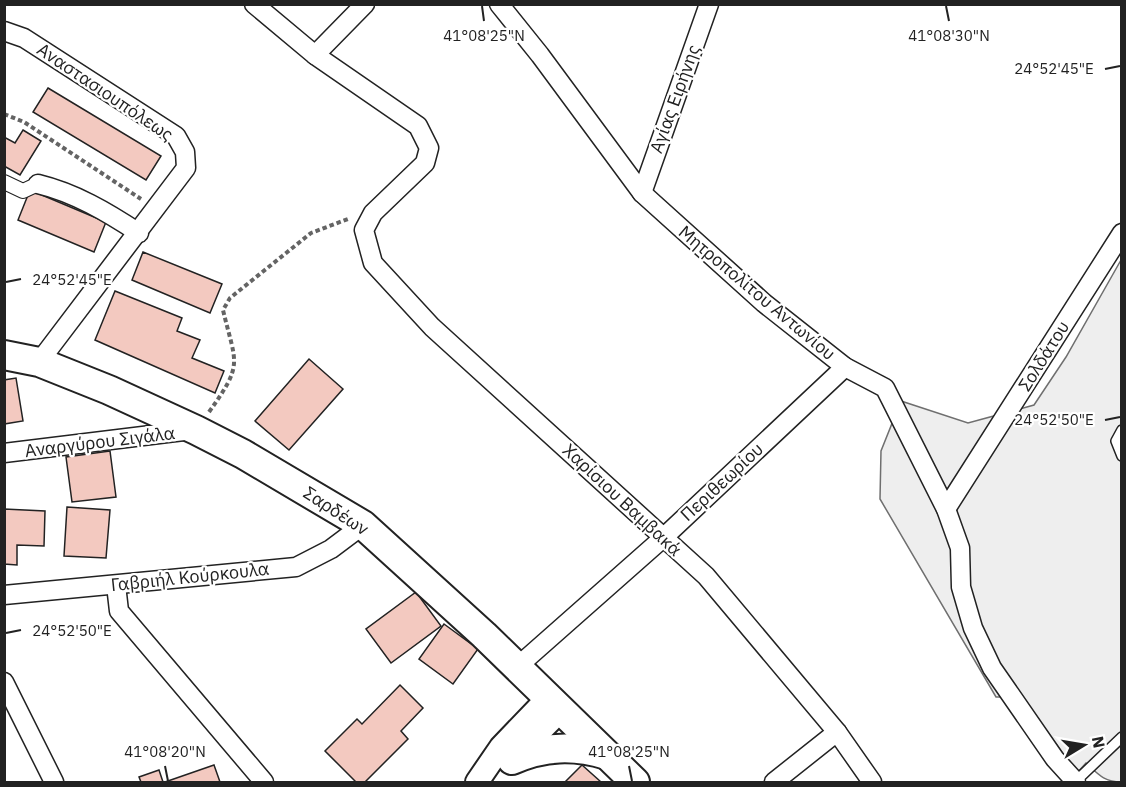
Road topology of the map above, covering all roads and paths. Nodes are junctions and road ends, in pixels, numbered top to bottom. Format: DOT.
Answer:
graph roads {
  1 [pos="254,4"];
  2 [pos="365,4"];
  3 [pos="499,4"];
  4 [pos="709,4"];
  5 [pos="4,31"];
  6 [pos="315,55"];
  7 [pos="4,114"];
  8 [pos="4,182"];
  9 [pos="38,184"];
  10 [pos="642,193"];
  11 [pos="156,209"];
  12 [pos="368,222"];
  13 [pos="139,233"];
  14 [pos="1122,233"];
  15 [pos="4,355"];
  16 [pos="39,362"];
  17 [pos="845,367"];
  18 [pos="196,430"];
  19 [pos="1122,430"];
  20 [pos="4,453"];
  21 [pos="1122,456"];
  22 [pos="946,509"];
  23 [pos="363,525"];
  24 [pos="663,538"];
  25 [pos="116,585"];
  26 [pos="4,595"];
  27 [pos="517,667"];
  28 [pos="4,682"];
  29 [pos="555,704"];
  30 [pos="837,732"];
  31 [pos="1122,737"];
  32 [pos="607,755"];
  33 [pos="512,760"];
  34 [pos="1075,782"];
  35 [pos="54,783"];
  36 [pos="264,783"];
  37 [pos="478,783"];
  38 [pos="635,783"];
  39 [pos="774,783"];
  40 [pos="872,783"];
  1 -- 6 [label="street"];
  2 -- 6 [label="street"];
  3 -- 10 [label="street, Μητροπολίτου Αντωνίου"];
  4 -- 10 [label="street, Αγίας Ειρήνης"];
  5 -- 11 [label="street, Αναστασιουπόλεως"];
  6 -- 12 [label="street"];
  7 -- 11 [label="path"];
  8 -- 9 [label="street"];
  9 -- 13 [label="street"];
  10 -- 17 [label="street, Μητροπολίτου Αντωνίου"];
  11 -- 13 [label="street"];
  12 -- 18 [label="path"];
  12 -- 24 [label="street, Χαρίσιου Βαμβακά"];
  13 -- 16 [label="street"];
  14 -- 22 [label="street, Σολδάτου"];
  15 -- 16 [label="main road, Σαρδέων"];
  16 -- 18 [label="main road, Σαρδέων"];
  17 -- 22 [label="street, Μητροπολίτου Αντωνίου"];
  17 -- 24 [label="street, Περιθεωρίου"];
  18 -- 20 [label="street, Αναργύρου Σιγάλα"];
  18 -- 23 [label="main road, Σαρδέων"];
  19 -- 21 [label="lane"];
  22 -- 34 [label="street, Μητροπολίτου Αντωνίου"];
  23 -- 25 [label="street, Γαβριήλ Κούρκουλα"];
  23 -- 27 [label="main road, Σαρδέων"];
  24 -- 27 [label="street, Περιθεωρίου"];
  24 -- 30 [label="street, Χαρίσιου Βαμβακά"];
  25 -- 26 [label="street, Γαβριήλ Κούρκουλα"];
  25 -- 36 [label="street"];
  27 -- 29 [label="main road, Σαρδέων"];
  28 -- 35 [label="street"];
  29 -- 32 [label="main road, Σαρδέων"];
  29 -- 33 [label="street"];
  29 -- 37 [label="street"];
  30 -- 39 [label="street"];
  30 -- 40 [label="street, Χαρίσιου Βαμβακά"];
  31 -- 34 [label="lane"];
  32 -- 33 [label="main road"];
  32 -- 38 [label="main road, Σαρδέων"];
  33 -- 37 [label="street"];
}
